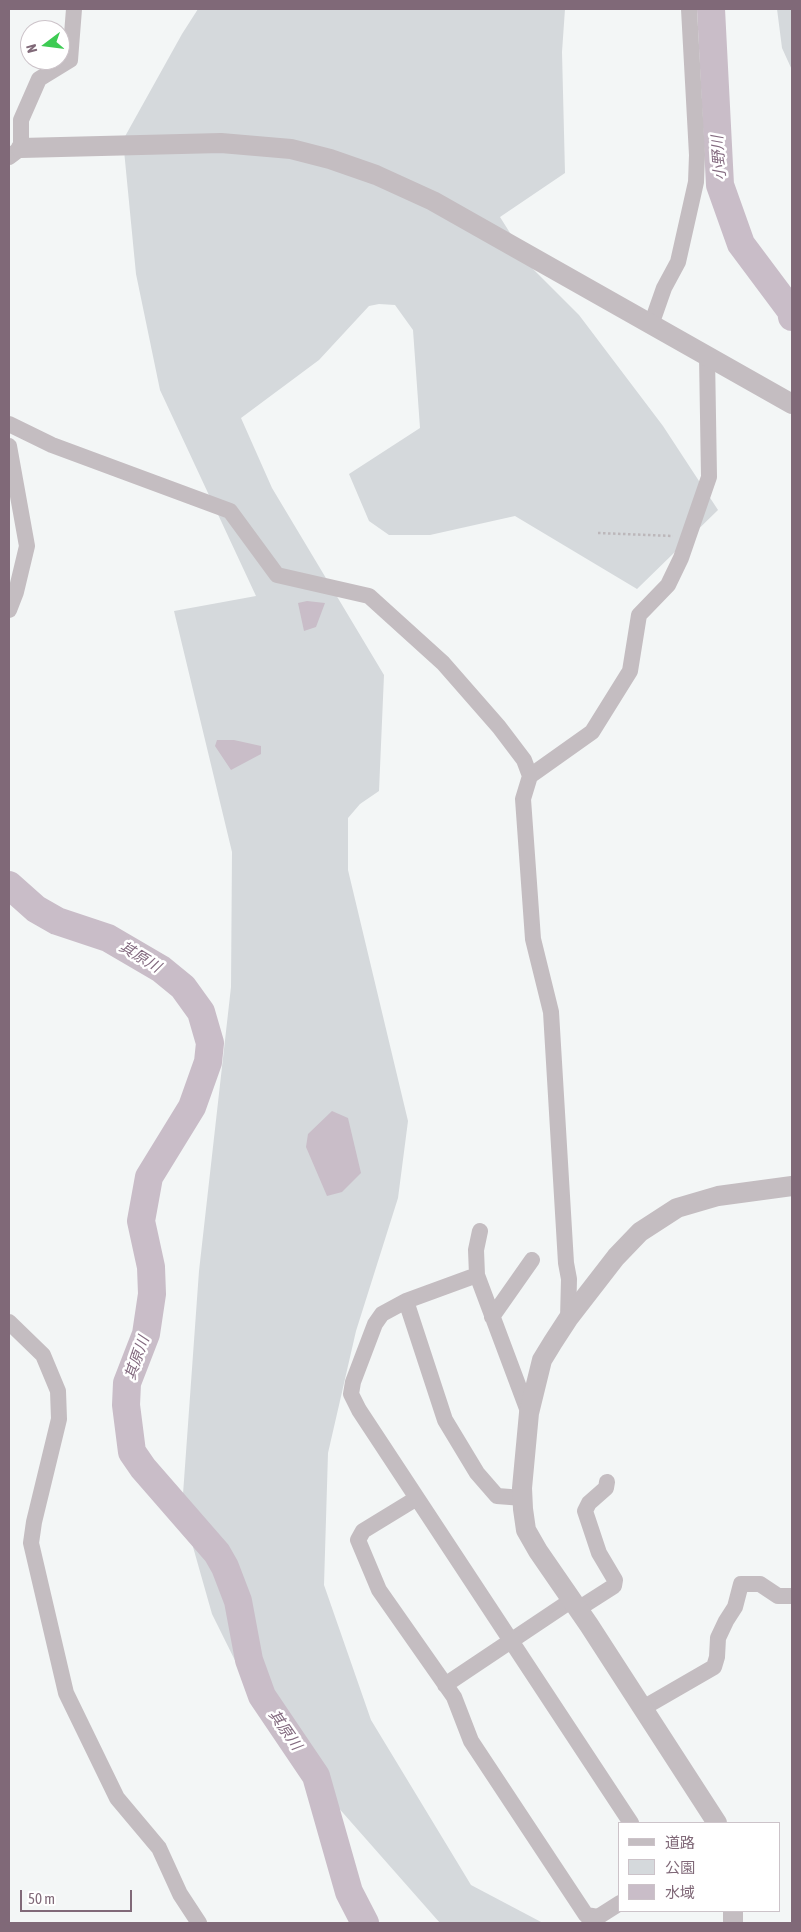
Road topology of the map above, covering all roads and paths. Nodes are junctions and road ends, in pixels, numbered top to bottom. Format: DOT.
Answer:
graph roads {
  1 [pos="74,9"];
  2 [pos="689,9"];
  3 [pos="15,152"];
  4 [pos="651,324"];
  5 [pos="707,356"];
  6 [pos="792,404"];
  7 [pos="9,424"];
  8 [pos="9,446"];
  9 [pos="598,533"];
  10 [pos="689,537"];
  11 [pos="9,610"];
  12 [pos="530,776"];
  13 [pos="792,1186"];
  14 [pos="480,1231"];
  15 [pos="532,1260"];
  16 [pos="477,1276"];
  17 [pos="406,1301"];
  18 [pos="492,1317"];
  19 [pos="568,1318"];
  20 [pos="9,1322"];
  21 [pos="529,1414"];
  22 [pos="607,1482"];
  23 [pos="417,1498"];
  24 [pos="523,1498"];
  25 [pos="792,1596"];
  26 [pos="575,1604"];
  27 [pos="511,1642"];
  28 [pos="445,1685"];
  29 [pos="643,1708"];
  30 [pos="630,1822"];
  31 [pos="716,1822"];
  32 [pos="618,1904"];
  33 [pos="199,1923"];
  1 -- 3 [label="street"];
  2 -- 4 [label="street"];
  3 -- 4 [label="street"];
  4 -- 5 [label="street"];
  5 -- 6 [label="street"];
  5 -- 10 [label="street"];
  7 -- 12 [label="street"];
  8 -- 11 [label="street"];
  9 -- 10 [label="path"];
  10 -- 12 [label="street"];
  12 -- 19 [label="street"];
  13 -- 19 [label="street"];
  14 -- 16 [label="street"];
  15 -- 18 [label="street"];
  16 -- 17 [label="street"];
  16 -- 18 [label="street"];
  17 -- 23 [label="street"];
  17 -- 24 [label="street"];
  18 -- 21 [label="street"];
  19 -- 21 [label="street"];
  20 -- 33 [label="street"];
  21 -- 24 [label="street"];
  22 -- 26 [label="street"];
  23 -- 27 [label="street"];
  23 -- 28 [label="street"];
  24 -- 26 [label="street"];
  25 -- 29 [label="street"];
  26 -- 27 [label="street"];
  26 -- 29 [label="street"];
  27 -- 28 [label="street"];
  27 -- 30 [label="street"];
  28 -- 32 [label="street"];
  29 -- 31 [label="street"];
}
